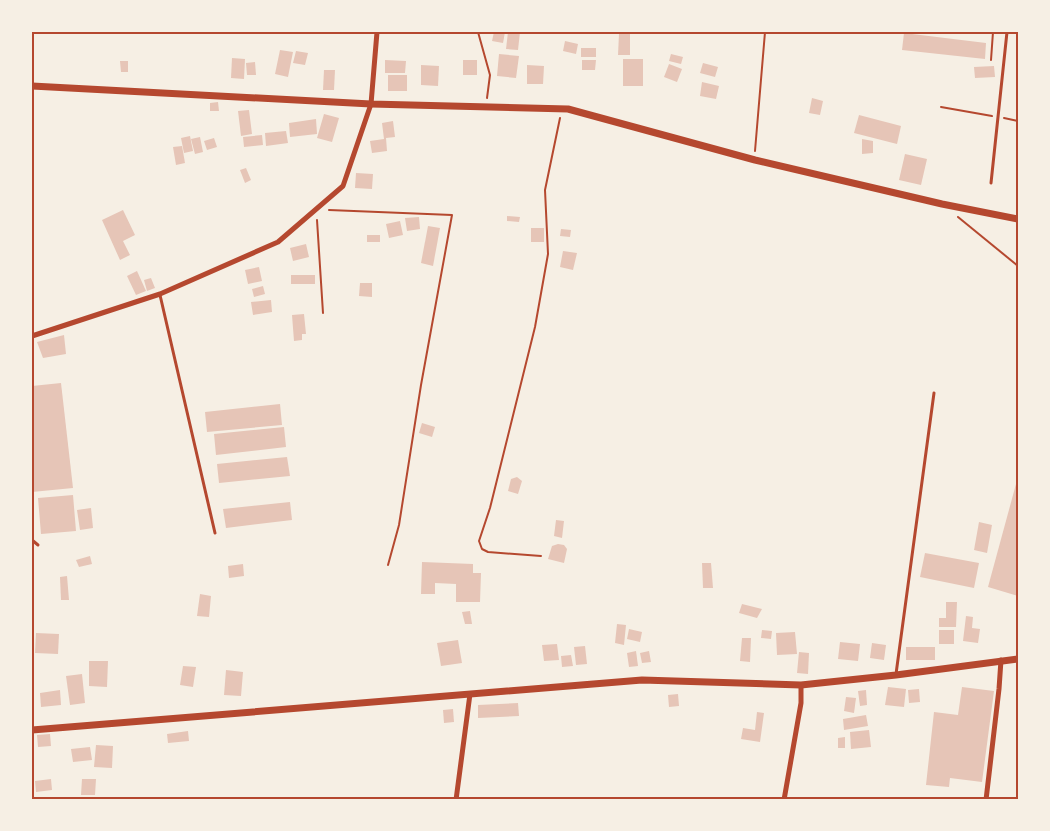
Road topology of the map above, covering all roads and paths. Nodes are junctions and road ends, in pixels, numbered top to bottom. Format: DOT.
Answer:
graph roads {
  1 [pos="377,32"];
  2 [pos="478,32"];
  3 [pos="765,32"];
  4 [pos="993,32"];
  5 [pos="1007,32"];
  6 [pos="991,60"];
  7 [pos="32,86"];
  8 [pos="371,104"];
  9 [pos="486,107"];
  10 [pos="941,107"];
  11 [pos="562,109"];
  12 [pos="1018,121"];
  13 [pos="755,160"];
  14 [pos="991,183"];
  15 [pos="942,204"];
  16 [pos="316,209"];
  17 [pos="1018,219"];
  18 [pos="1018,266"];
  19 [pos="160,294"];
  20 [pos="323,313"];
  21 [pos="32,336"];
  22 [pos="934,393"];
  23 [pos="215,533"];
  24 [pos="32,540"];
  25 [pos="38,545"];
  26 [pos="541,556"];
  27 [pos="388,565"];
  28 [pos="1018,659"];
  29 [pos="1001,660"];
  30 [pos="896,675"];
  31 [pos="801,685"];
  32 [pos="470,694"];
  33 [pos="32,729"];
  34 [pos="456,800"];
  35 [pos="784,800"];
  36 [pos="986,800"];
  1 -- 8 [label="street"];
  2 -- 9 [label="path"];
  3 -- 13 [label="path"];
  4 -- 6 [label="path"];
  5 -- 14 [label="lane"];
  7 -- 8 [label="street"];
  8 -- 9 [label="street"];
  8 -- 16 [label="street"];
  9 -- 11 [label="street"];
  10 -- 12 [label="path"];
  11 -- 13 [label="street"];
  11 -- 26 [label="path"];
  13 -- 15 [label="street"];
  15 -- 17 [label="street"];
  15 -- 18 [label="path"];
  16 -- 19 [label="street"];
  16 -- 20 [label="path"];
  16 -- 27 [label="path"];
  19 -- 21 [label="street"];
  19 -- 23 [label="lane"];
  22 -- 30 [label="lane"];
  24 -- 25 [label="lane"];
  28 -- 29 [label="street"];
  29 -- 30 [label="street"];
  29 -- 36 [label="street"];
  30 -- 31 [label="street"];
  31 -- 32 [label="street"];
  31 -- 35 [label="street"];
  32 -- 33 [label="street"];
  32 -- 34 [label="street"];
}
